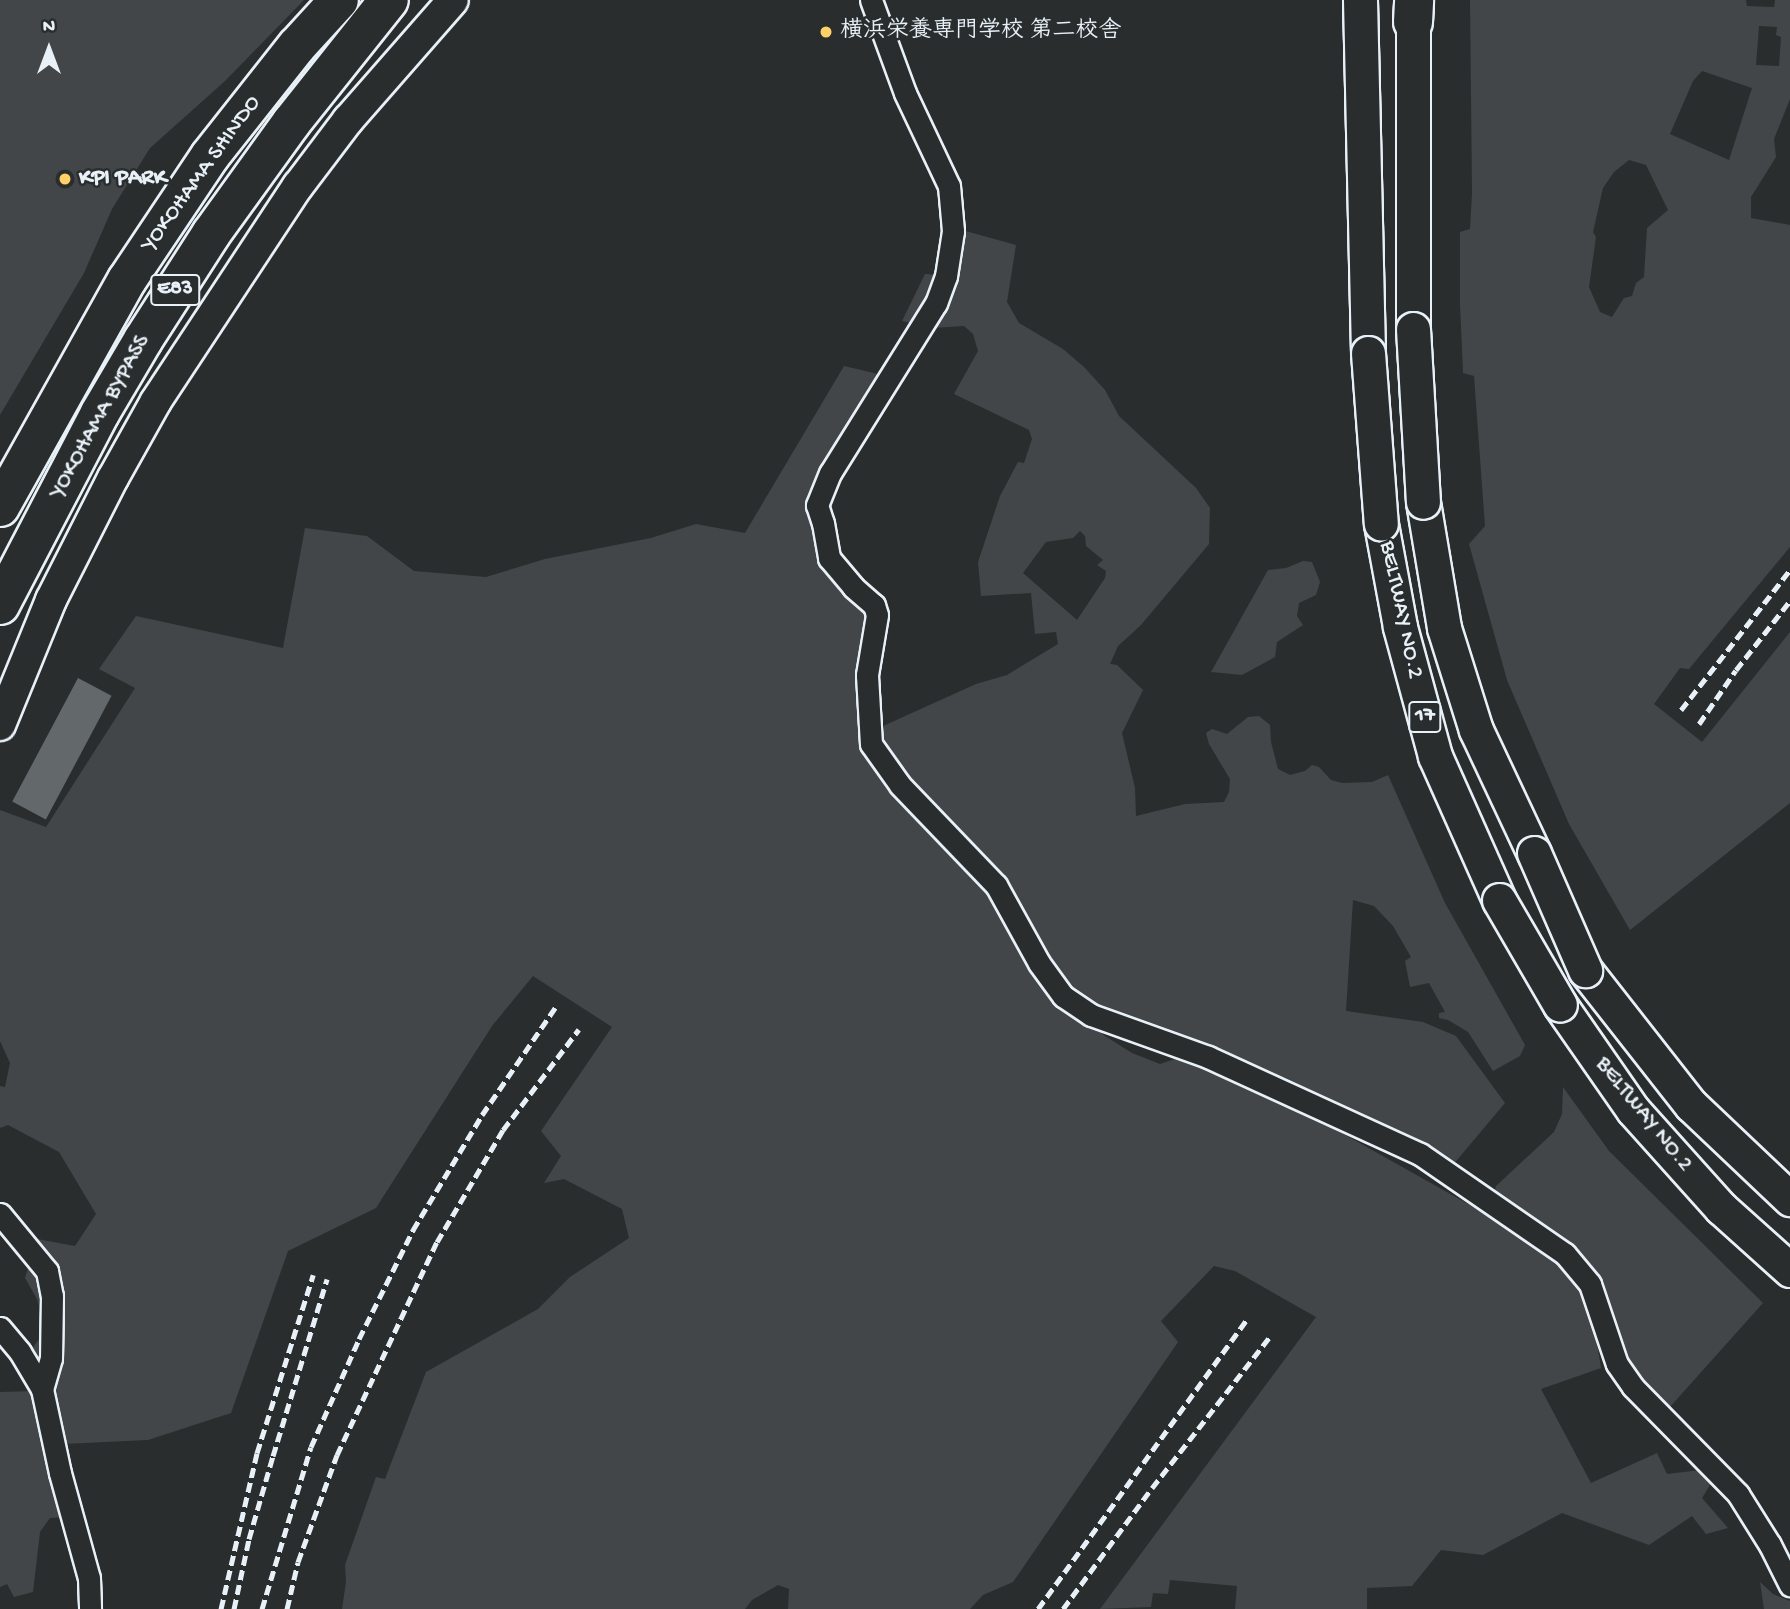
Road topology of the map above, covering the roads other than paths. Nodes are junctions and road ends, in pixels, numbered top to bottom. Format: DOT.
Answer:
graph roads {
  1 [pos="339,0"];
  2 [pos="389,0"];
  3 [pos="453,0"];
  4 [pos="871,0"];
  5 [pos="1360,0"];
  6 [pos="1414,7"];
  7 [pos="0,508"];
  8 [pos="0,605"];
  9 [pos="0,725"];
  10 [pos="1790,1199"];
  11 [pos="0,1214"];
  12 [pos="1790,1270"];
  13 [pos="0,1328"];
  14 [pos="42,1389"];
  15 [pos="1790,1585"];
  16 [pos="90,1609"];
  1 -- 7 [label="highway, YOKOHAMA SHINDO / E83"];
  2 -- 8 [label="highway, YOKOHAMA BYPASS / E83"];
  3 -- 9 [label="street"];
  4 -- 15 [label="street"];
  5 -- 12 [label="main road, BELTWAY NO.2 / 17, bridge"];
  6 -- 10 [label="main road, BELTWAY NO.2 / 17, bridge"];
  11 -- 14 [label="street"];
  13 -- 14 [label="street"];
  14 -- 16 [label="street"];
}
